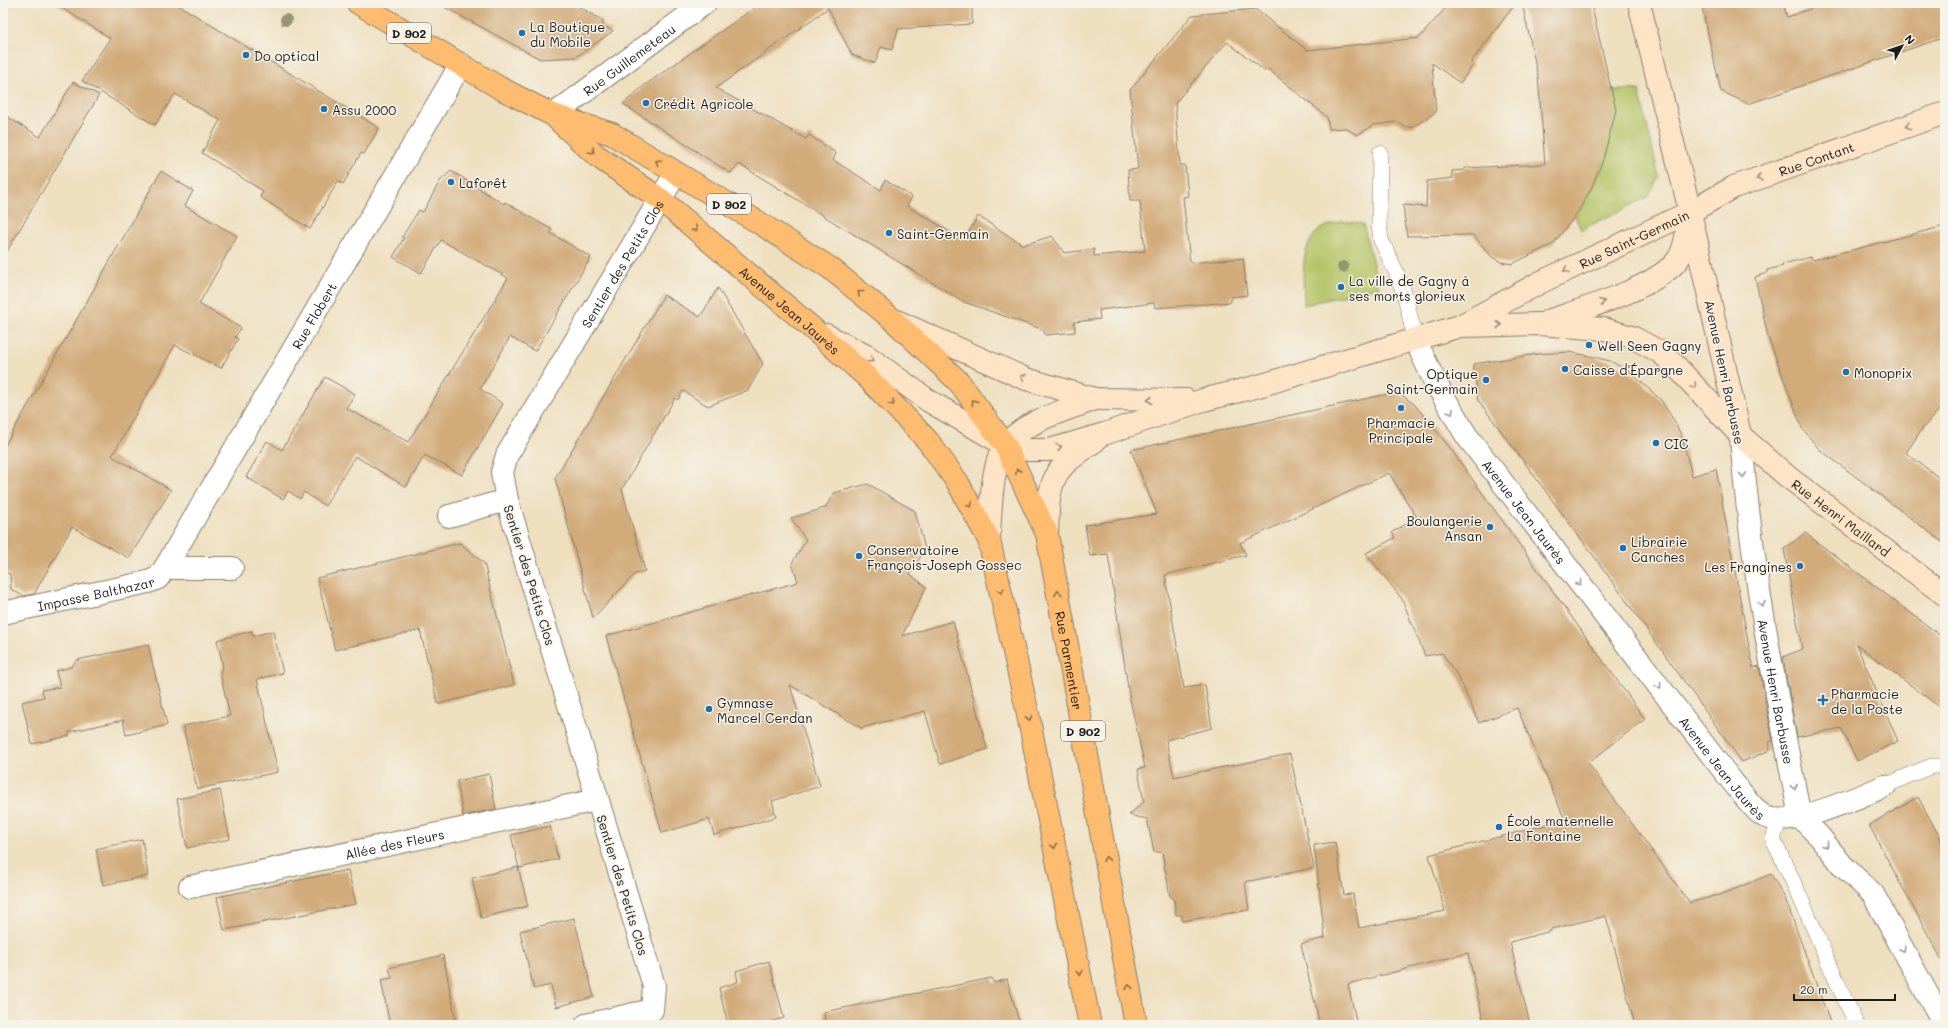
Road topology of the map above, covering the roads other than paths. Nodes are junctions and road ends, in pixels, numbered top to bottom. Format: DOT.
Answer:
graph roads {
  1 [pos="358,3"];
  2 [pos="704,3"];
  3 [pos="1639,3"];
  4 [pos="461,64"];
  5 [pos="1945,113"];
  6 [pos="553,115"];
  7 [pos="1380,153"];
  8 [pos="676,173"];
  9 [pos="660,199"];
  10 [pos="1690,212"];
  11 [pos="891,318"];
  12 [pos="1539,324"];
  13 [pos="1460,326"];
  14 [pos="812,328"];
  15 [pos="1415,339"];
  16 [pos="1095,399"];
  17 [pos="1203,400"];
  18 [pos="1104,434"];
  19 [pos="1741,436"];
  20 [pos="1005,445"];
  21 [pos="507,500"];
  22 [pos="449,516"];
  23 [pos="1047,534"];
  24 [pos="989,540"];
  25 [pos="165,568"];
  26 [pos="232,568"];
  27 [pos="1945,595"];
  28 [pos="3,614"];
  29 [pos="1944,767"];
  30 [pos="1885,786"];
  31 [pos="597,800"];
  32 [pos="1789,818"];
  33 [pos="190,887"];
  34 [pos="586,1025"];
  35 [pos="1090,1025"];
  36 [pos="1136,1025"];
  37 [pos="1857,1025"];
  38 [pos="1944,1025"];
  1 -- 4 [label="main road, Avenue Jean Jaurès / D 902"];
  2 -- 6 [label="street, Rue Guillemeteau"];
  3 -- 10 [label="main road, Avenue Henri Barbusse"];
  4 -- 6 [label="main road, Avenue Jean Jaurès / D 902"];
  4 -- 25 [label="street, Rue Flobert"];
  5 -- 10 [label="main road, Rue Contant, one-way"];
  8 -- 6 [label="main road, Avenue Jean Jaurès / D 902, one-way"];
  6 -- 9 [label="main road, Avenue Jean Jaurès / D 902, one-way"];
  7 -- 15 [label="lane"];
  8 -- 9 [label="street, Sentier des Petits Clos"];
  11 -- 8 [label="main road, Avenue Jean Jaurès / D 902, one-way"];
  9 -- 14 [label="main road, Avenue Jean Jaurès / D 902, one-way"];
  9 -- 21 [label="street, Sentier des Petits Clos"];
  12 -- 10 [label="main road, Rue Saint-Germain, one-way"];
  10 -- 13 [label="main road, Rue Saint-Germain, one-way"];
  10 -- 19 [label="main road, Avenue Henri Barbusse"];
  16 -- 11 [label="main road, one-way"];
  20 -- 11 [label="main road, Avenue Jean Jaurès / D 902, one-way"];
  13 -- 12 [label="main road, Rue Saint-Germain, one-way"];
  12 -- 19 [label="main road, Rue Saint-Germain, one-way"];
  13 -- 15 [label="main road, Rue Saint-Germain"];
  14 -- 20 [label="main road, one-way"];
  14 -- 24 [label="main road, Avenue Jean Jaurès / D 902, one-way"];
  15 -- 17 [label="main road"];
  15 -- 32 [label="street, Avenue Jean Jaurès, one-way"];
  17 -- 16 [label="main road, one-way"];
  16 -- 20 [label="main road"];
  17 -- 18 [label="main road"];
  20 -- 18 [label="main road, one-way"];
  18 -- 23 [label="main road"];
  19 -- 27 [label="main road, Rue Henri Maillard"];
  19 -- 32 [label="street, Avenue Henri Barbusse, one-way"];
  23 -- 20 [label="main road, Rue Parmentier / D 902, one-way"];
  20 -- 24 [label="main road"];
  21 -- 22 [label="street"];
  21 -- 31 [label="street, Sentier des Petits Clos"];
  36 -- 23 [label="main road, Rue Parmentier / D 902, one-way"];
  24 -- 35 [label="main road, D 902, one-way"];
  25 -- 26 [label="street, Impasse Balthazar"];
  25 -- 28 [label="street, Impasse Balthazar"];
  29 -- 30 [label="lane"];
  30 -- 32 [label="street"];
  31 -- 33 [label="street, Allée des Fleurs"];
  31 -- 34 [label="street, Sentier des Petits Clos"];
  32 -- 37 [label="lane"];
  32 -- 38 [label="street, one-way"];
}
